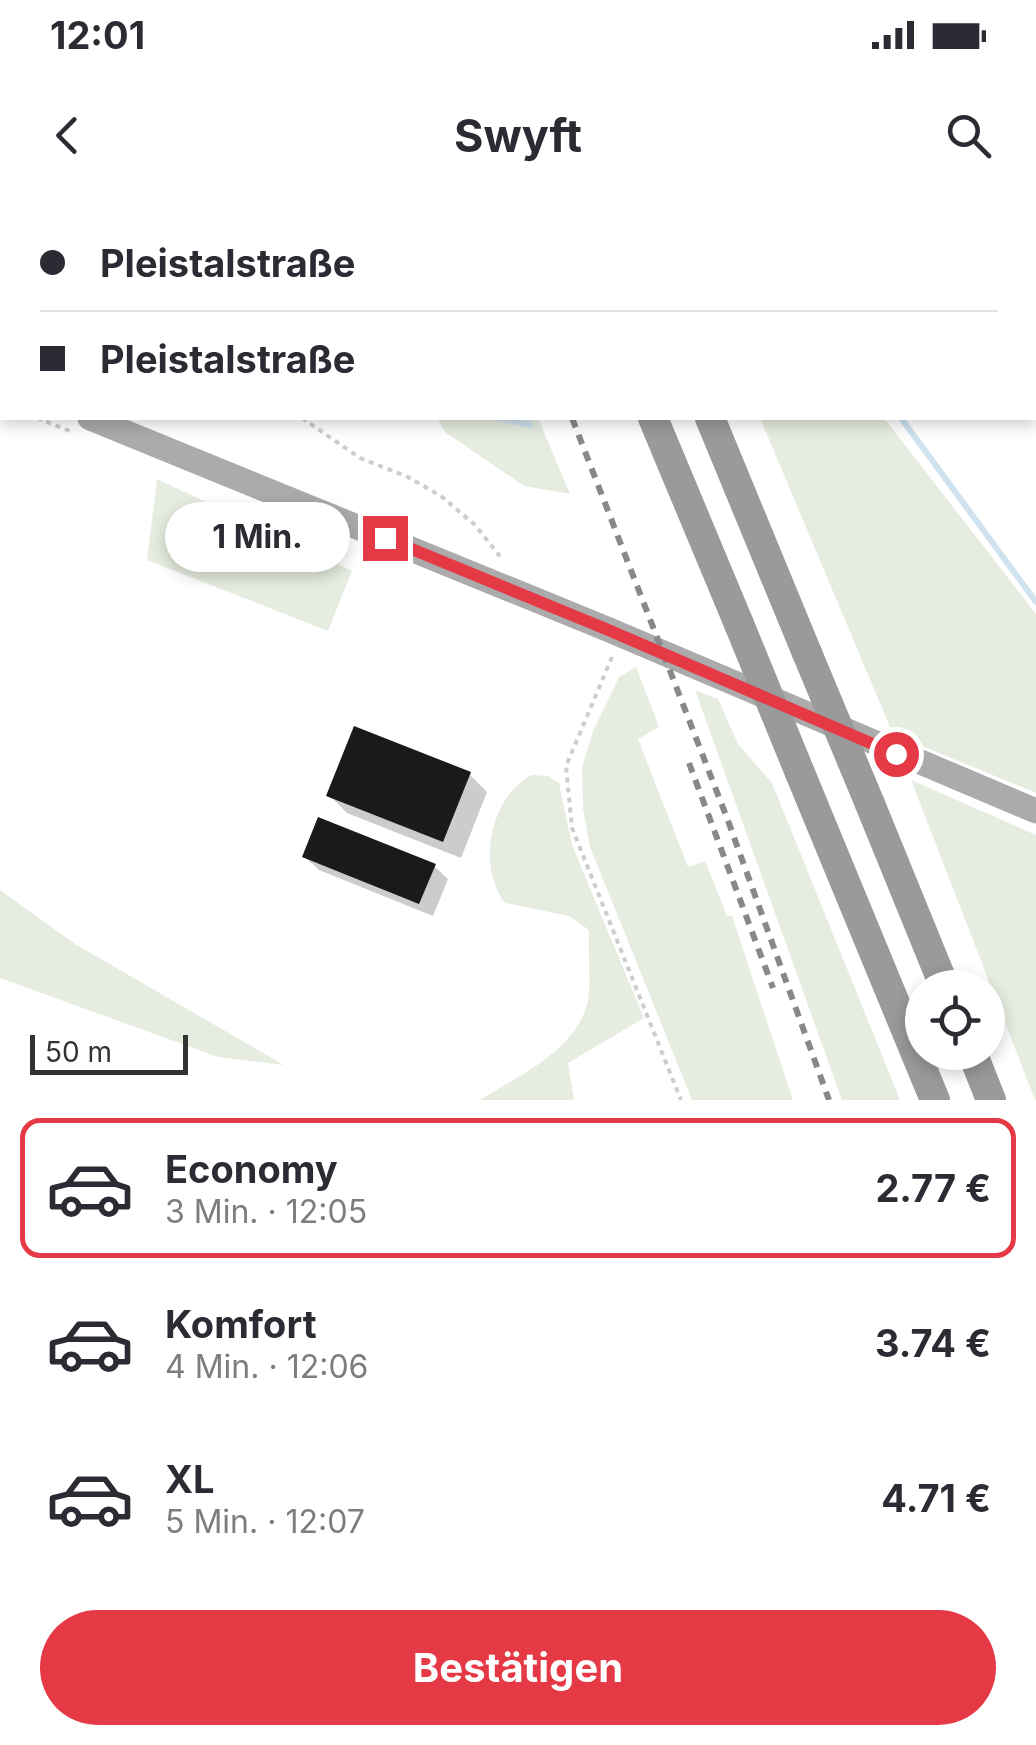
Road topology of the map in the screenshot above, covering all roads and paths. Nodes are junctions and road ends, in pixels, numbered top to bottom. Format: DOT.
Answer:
graph roads {
  1 [pos="95,420"];
  2 [pos="305,420"];
  3 [pos="655,420"];
  4 [pos="711,420"];
  5 [pos="506,563"];
  6 [pos="606,629"];
  7 [pos="1036,811"];
  8 [pos="938,970"];
  9 [pos="979,1070"];
  10 [pos="681,1100"];
  11 [pos="935,1100"];
  12 [pos="991,1100"];
  1 -- 6 [label="main road"];
  2 -- 5 [label="path"];
  3 -- 11 [label="highway, bridge"];
  4 -- 8 [label="highway, bridge"];
  6 -- 7 [label="main road"];
  6 -- 10 [label="path"];
  9 -- 12 [label="highway"];
}
